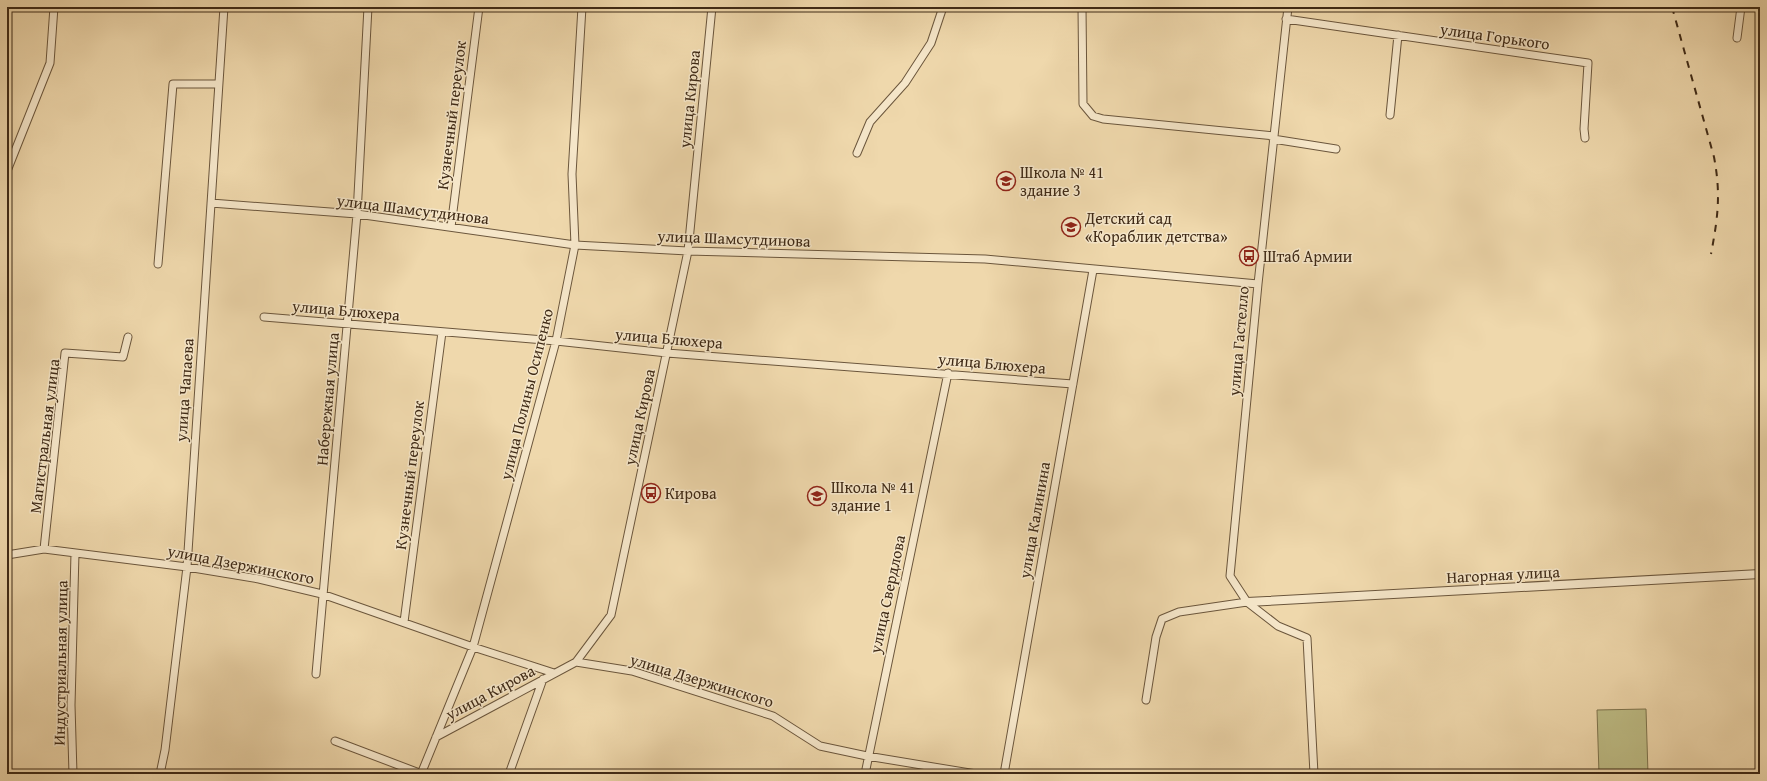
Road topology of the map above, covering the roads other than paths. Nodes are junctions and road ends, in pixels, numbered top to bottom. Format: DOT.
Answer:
graph roads {
  1 [pos="54,7"];
  2 [pos="224,7"];
  3 [pos="368,7"];
  4 [pos="479,7"];
  5 [pos="582,7"];
  6 [pos="712,7"];
  7 [pos="943,7"];
  8 [pos="1082,7"];
  9 [pos="1288,7"];
  10 [pos="1741,7"];
  11 [pos="1286,19"];
  12 [pos="1398,36"];
  13 [pos="1737,38"];
  14 [pos="218,84"];
  15 [pos="1390,115"];
  16 [pos="1273,137"];
  17 [pos="1585,138"];
  18 [pos="1336,148"];
  19 [pos="857,153"];
  20 [pos="7,171"];
  21 [pos="211,204"];
  22 [pos="357,214"];
  23 [pos="451,227"];
  24 [pos="575,245"];
  25 [pos="688,251"];
  26 [pos="158,264"];
  27 [pos="1092,270"];
  28 [pos="1258,284"];
  29 [pos="264,317"];
  30 [pos="348,324"];
  31 [pos="442,332"];
  32 [pos="128,337"];
  33 [pos="556,341"];
  34 [pos="667,353"];
  35 [pos="948,373"];
  36 [pos="1072,384"];
  37 [pos="44,549"];
  38 [pos="75,553"];
  39 [pos="7,555"];
  40 [pos="187,567"];
  41 [pos="1760,574"];
  42 [pos="322,594"];
  43 [pos="1247,602"];
  44 [pos="404,622"];
  45 [pos="473,647"];
  46 [pos="576,662"];
  47 [pos="554,673"];
  48 [pos="316,674"];
  49 [pos="543,679"];
  50 [pos="1146,700"];
  51 [pos="436,737"];
  52 [pos="335,742"];
  53 [pos="867,756"];
  54 [pos="72,774"];
  55 [pos="160,774"];
  56 [pos="421,774"];
  57 [pos="509,774"];
  58 [pos="865,774"];
  59 [pos="976,774"];
  60 [pos="1004,774"];
  61 [pos="1314,774"];
  1 -- 20 [label="street"];
  2 -- 14 [label="street, улица Чапаева"];
  3 -- 22 [label="street, Набережная улица"];
  4 -- 23 [label="street, Кузнечный переулок"];
  5 -- 24 [label="street, улица Полины Осипенко"];
  6 -- 25 [label="street, улица Кирова"];
  7 -- 19 [label="street"];
  8 -- 16 [label="street"];
  9 -- 11 [label="street, улица Гастелло"];
  10 -- 13 [label="street"];
  11 -- 12 [label="street, улица Горького"];
  11 -- 16 [label="street, улица Гастелло"];
  12 -- 15 [label="street"];
  12 -- 17 [label="street, улица Горького"];
  14 -- 21 [label="street, улица Чапаева"];
  14 -- 26 [label="street"];
  16 -- 18 [label="street"];
  16 -- 28 [label="street, улица Гастелло"];
  21 -- 22 [label="street, улица Шамсутдинова"];
  21 -- 40 [label="street, улица Чапаева"];
  22 -- 23 [label="street, улица Шамсутдинова"];
  22 -- 30 [label="street, Набережная улица"];
  23 -- 24 [label="street, улица Шамсутдинова"];
  24 -- 25 [label="street, улица Шамсутдинова"];
  24 -- 33 [label="street, улица Полины Осипенко"];
  25 -- 27 [label="street, улица Шамсутдинова"];
  25 -- 34 [label="street, улица Кирова"];
  27 -- 28 [label="street, улица Шамсутдинова"];
  27 -- 36 [label="street, улица Калинина"];
  28 -- 43 [label="street, улица Гастелло"];
  29 -- 30 [label="street, улица Блюхера"];
  30 -- 31 [label="street, улица Блюхера"];
  30 -- 42 [label="street, Набережная улица"];
  31 -- 33 [label="street, улица Блюхера"];
  31 -- 44 [label="street, Кузнечный переулок"];
  32 -- 37 [label="street, Магистральная улица"];
  33 -- 34 [label="street, улица Блюхера"];
  33 -- 45 [label="street, улица Полины Осипенко"];
  34 -- 35 [label="street, улица Блюхера"];
  34 -- 46 [label="street, улица Кирова"];
  35 -- 36 [label="street, улица Блюхера"];
  35 -- 53 [label="street, улица Свердлова"];
  36 -- 60 [label="street, улица Калинина"];
  37 -- 38 [label="street, улица Дзержинского"];
  37 -- 39 [label="street, улица Дзержинского"];
  38 -- 40 [label="street, улица Дзержинского"];
  38 -- 54 [label="street, Индустриальная улица"];
  40 -- 42 [label="street, улица Дзержинского"];
  40 -- 55 [label="street, улица Чапаева"];
  41 -- 43 [label="street, Нагорная улица"];
  42 -- 44 [label="street, улица Дзержинского"];
  42 -- 48 [label="street, Набережная улица"];
  43 -- 50 [label="street"];
  43 -- 61 [label="street, улица Гастелло"];
  44 -- 45 [label="street, улица Дзержинского"];
  45 -- 47 [label="street, улица Дзержинского"];
  45 -- 51 [label="street, улица Полины Осипенко"];
  46 -- 47 [label="street, улица Кирова"];
  46 -- 53 [label="street, улица Дзержинского"];
  47 -- 49 [label="street, улица Кирова"];
  49 -- 51 [label="street, улица Кирова"];
  49 -- 57 [label="street"];
  51 -- 56 [label="street, улица Полины Осипенко"];
  52 -- 56 [label="street"];
  53 -- 58 [label="street, улица Свердлова"];
  53 -- 59 [label="street, улица Дзержинского"];
}
